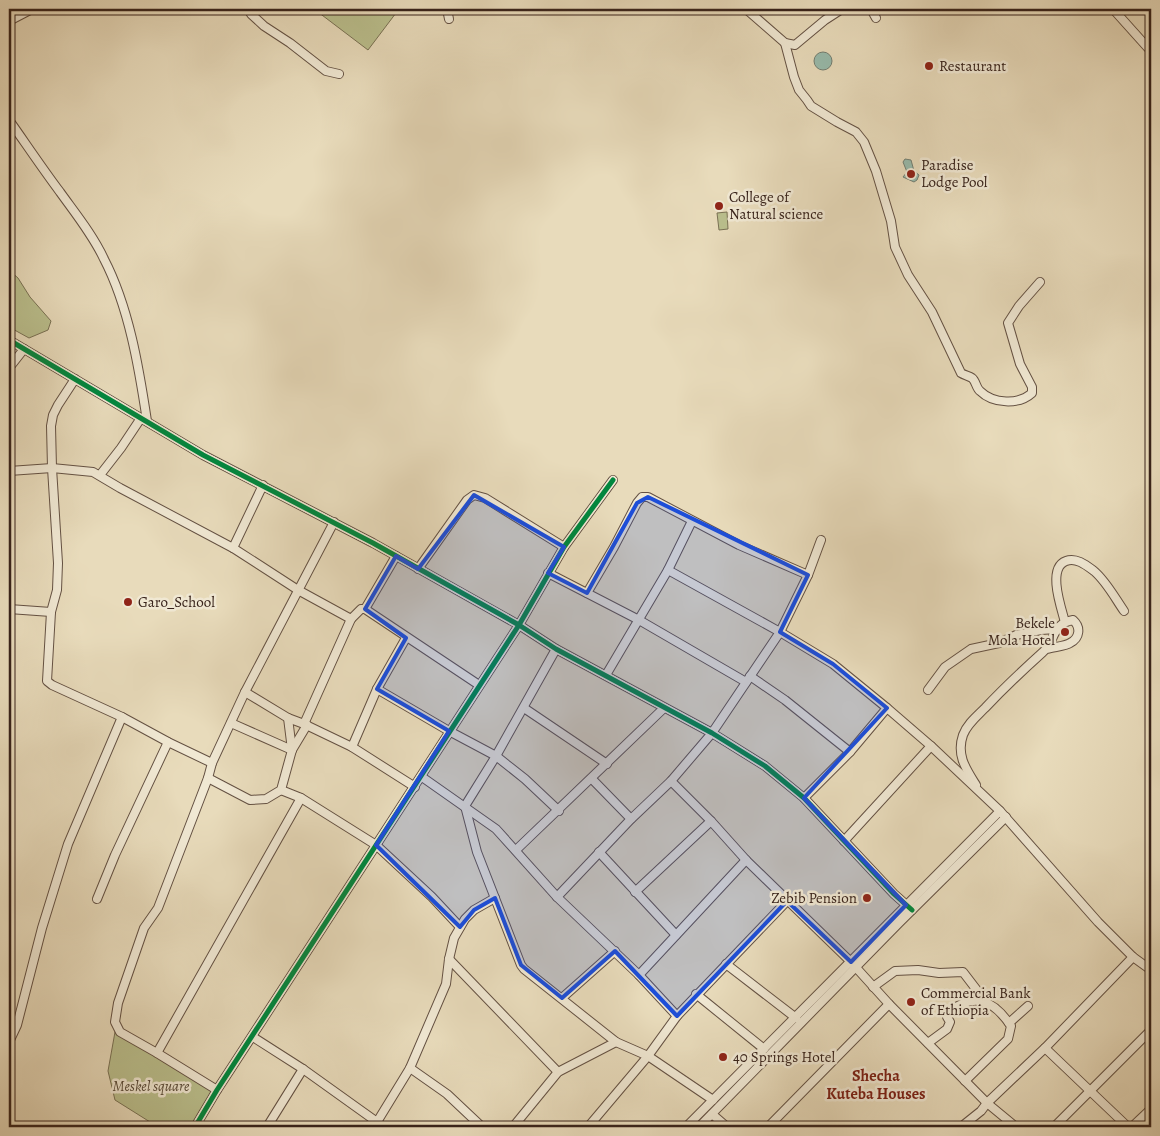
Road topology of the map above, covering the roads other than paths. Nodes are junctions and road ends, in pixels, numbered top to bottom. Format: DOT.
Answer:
graph roads {
  1 [pos="32,9"];
  2 [pos="248,9"];
  3 [pos="447,9"];
  4 [pos="746,9"];
  5 [pos="842,9"];
  6 [pos="871,9"];
  7 [pos="1113,9"];
  8 [pos="876,18"];
  9 [pos="449,19"];
  10 [pos="9,21"];
  11 [pos="785,43"];
  12 [pos="1151,48"];
  13 [pos="339,74"];
  14 [pos="9,120"];
  15 [pos="1040,282"];
  16 [pos="9,340"];
  17 [pos="24,349"];
  18 [pos="9,368"];
  19 [pos="75,379"];
  20 [pos="144,420"];
  21 [pos="52,468"];
  22 [pos="9,471"];
  23 [pos="100,475"];
  24 [pos="613,480"];
  25 [pos="263,485"];
  26 [pos="692,521"];
  27 [pos="334,522"];
  28 [pos="821,540"];
  29 [pos="564,547"];
  30 [pos="233,548"];
  31 [pos="396,556"];
  32 [pos="418,569"];
  33 [pos="668,570"];
  34 [pos="548,573"];
  35 [pos="808,575"];
  36 [pos="298,590"];
  37 [pos="588,593"];
  38 [pos="9,609"];
  39 [pos="365,609"];
  40 [pos="1124,611"];
  41 [pos="51,612"];
  42 [pos="351,618"];
  43 [pos="639,620"];
  44 [pos="1065,622"];
  45 [pos="519,625"];
  46 [pos="1056,629"];
  47 [pos="780,632"];
  48 [pos="406,638"];
  49 [pos="556,649"];
  50 [pos="1047,649"];
  51 [pos="606,675"];
  52 [pos="748,679"];
  53 [pos="479,685"];
  54 [pos="378,689"];
  55 [pos="928,690"];
  56 [pos="245,692"];
  57 [pos="524,708"];
  58 [pos="664,708"];
  59 [pos="888,708"];
  60 [pos="122,717"];
  61 [pos="288,718"];
  62 [pos="231,723"];
  63 [pos="306,725"];
  64 [pos="449,731"];
  65 [pos="712,733"];
  66 [pos="168,742"];
  67 [pos="932,746"];
  68 [pos="352,748"];
  69 [pos="292,750"];
  70 [pos="850,752"];
  71 [pos="496,756"];
  72 [pos="212,763"];
  73 [pos="607,764"];
  74 [pos="422,776"];
  75 [pos="208,778"];
  76 [pos="592,779"];
  77 [pos="671,781"];
  78 [pos="415,787"];
  79 [pos="281,790"];
  80 [pos="982,795"];
  81 [pos="301,798"];
  82 [pos="804,798"];
  83 [pos="465,806"];
  84 [pos="559,810"];
  85 [pos="1003,814"];
  86 [pos="631,819"];
  87 [pos="711,822"];
  88 [pos="844,841"];
  89 [pos="376,845"];
  90 [pos="516,850"];
  91 [pos="599,852"];
  92 [pos="746,860"];
  93 [pos="636,892"];
  94 [pos="557,897"];
  95 [pos="495,898"];
  96 [pos="97,899"];
  97 [pos="787,900"];
  98 [pos="909,908"];
  99 [pos="460,927"];
  100 [pos="676,935"];
  101 [pos="615,951"];
  102 [pos="1133,957"];
  103 [pos="449,959"];
  104 [pos="726,964"];
  105 [pos="853,965"];
  106 [pos="1151,970"];
  107 [pos="639,975"];
  108 [pos="873,988"];
  109 [pos="696,994"];
  110 [pos="562,998"];
  111 [pos="986,1002"];
  112 [pos="888,1004"];
  113 [pos="1028,1006"];
  114 [pos="677,1016"];
  115 [pos="796,1018"];
  116 [pos="1009,1023"];
  117 [pos="12,1028"];
  118 [pos="1151,1030"];
  119 [pos="253,1036"];
  120 [pos="9,1042"];
  121 [pos="616,1042"];
  122 [pos="928,1043"];
  123 [pos="764,1048"];
  124 [pos="1044,1048"];
  125 [pos="157,1052"];
  126 [pos="648,1056"];
  127 [pos="410,1068"];
  128 [pos="303,1069"];
  129 [pos="558,1072"];
  130 [pos="965,1081"];
  131 [pos="217,1090"];
  132 [pos="1090,1091"];
  133 [pos="714,1100"];
  134 [pos="987,1103"];
  135 [pos="1151,1109"];
  136 [pos="712,1114"];
  137 [pos="377,1122"];
  138 [pos="269,1124"];
  139 [pos="196,1127"];
  140 [pos="278,1127"];
  141 [pos="384,1127"];
  142 [pos="482,1127"];
  143 [pos="513,1127"];
  144 [pos="588,1127"];
  145 [pos="686,1127"];
  146 [pos="699,1127"];
  147 [pos="727,1127"];
  148 [pos="768,1127"];
  149 [pos="962,1127"];
  150 [pos="1016,1127"];
  151 [pos="1054,1127"];
  152 [pos="1128,1127"];
  153 [pos="1132,1127"];
  1 -- 10 [label="street"];
  2 -- 13 [label="street"];
  3 -- 9 [label="street"];
  4 -- 11 [label="street"];
  5 -- 11 [label="street"];
  6 -- 8 [label="street"];
  7 -- 12 [label="street"];
  11 -- 15 [label="street"];
  14 -- 20 [label="street"];
  16 -- 17 [label="street"];
  17 -- 18 [label="street"];
  17 -- 19 [label="street"];
  19 -- 20 [label="street"];
  19 -- 21 [label="street"];
  20 -- 23 [label="street"];
  20 -- 25 [label="street"];
  21 -- 22 [label="street"];
  21 -- 23 [label="street"];
  21 -- 41 [label="street"];
  23 -- 30 [label="street"];
  24 -- 29 [label="street"];
  25 -- 27 [label="street"];
  25 -- 30 [label="street"];
  26 -- 33 [label="street"];
  26 -- 35 [label="street"];
  26 -- 37 [label="street"];
  27 -- 31 [label="street"];
  27 -- 36 [label="street"];
  28 -- 35 [label="street"];
  29 -- 32 [label="street"];
  29 -- 34 [label="street"];
  30 -- 36 [label="street"];
  31 -- 32 [label="street"];
  31 -- 39 [label="street"];
  32 -- 45 [label="street"];
  33 -- 43 [label="street"];
  33 -- 47 [label="street"];
  34 -- 37 [label="street"];
  34 -- 45 [label="street"];
  35 -- 47 [label="street"];
  36 -- 42 [label="street"];
  36 -- 56 [label="street"];
  37 -- 43 [label="street"];
  38 -- 41 [label="street"];
  39 -- 42 [label="street"];
  39 -- 48 [label="street"];
  40 -- 44 [label="street"];
  41 -- 60 [label="street"];
  42 -- 63 [label="street"];
  43 -- 51 [label="street"];
  43 -- 52 [label="street"];
  44 -- 46 [label="street"];
  44 -- 50 [label="street"];
  45 -- 49 [label="street"];
  45 -- 53 [label="street"];
  46 -- 50 [label="street"];
  46 -- 55 [label="street"];
  47 -- 52 [label="street"];
  47 -- 59 [label="street"];
  48 -- 53 [label="street"];
  48 -- 54 [label="street"];
  49 -- 51 [label="street"];
  49 -- 57 [label="street"];
  50 -- 80 [label="street"];
  51 -- 58 [label="street"];
  52 -- 65 [label="street"];
  52 -- 70 [label="street"];
  53 -- 64 [label="street"];
  54 -- 64 [label="street"];
  54 -- 68 [label="street"];
  56 -- 61 [label="street"];
  56 -- 62 [label="street"];
  57 -- 71 [label="street"];
  57 -- 73 [label="street"];
  58 -- 65 [label="street"];
  58 -- 73 [label="street"];
  59 -- 67 [label="street"];
  59 -- 70 [label="street"];
  60 -- 66 [label="street"];
  60 -- 117 [label="street"];
  61 -- 63 [label="street"];
  61 -- 69 [label="street"];
  62 -- 69 [label="street"];
  62 -- 72 [label="street"];
  63 -- 68 [label="street"];
  63 -- 69 [label="street"];
  64 -- 71 [label="street"];
  64 -- 74 [label="street"];
  65 -- 77 [label="street"];
  65 -- 82 [label="street"];
  66 -- 72 [label="street"];
  66 -- 96 [label="street"];
  67 -- 80 [label="street"];
  67 -- 88 [label="street"];
  68 -- 78 [label="street"];
  69 -- 79 [label="street"];
  70 -- 82 [label="street"];
  71 -- 83 [label="street"];
  71 -- 84 [label="street"];
  72 -- 75 [label="street"];
  73 -- 76 [label="street"];
  74 -- 78 [label="street"];
  74 -- 83 [label="street"];
  75 -- 79 [label="street"];
  75 -- 125 [label="street"];
  76 -- 84 [label="street"];
  76 -- 86 [label="street"];
  77 -- 86 [label="street"];
  77 -- 87 [label="street"];
  78 -- 89 [label="street"];
  79 -- 81 [label="street"];
  80 -- 85 [label="street"];
  81 -- 89 [label="street"];
  81 -- 125 [label="street"];
  82 -- 88 [label="street"];
  83 -- 90 [label="street"];
  83 -- 95 [label="street"];
  84 -- 90 [label="street"];
  85 -- 98 [label="street"];
  85 -- 102 [label="street"];
  86 -- 91 [label="street"];
  87 -- 92 [label="street"];
  87 -- 93 [label="street"];
  88 -- 98 [label="street"];
  89 -- 99 [label="street"];
  89 -- 119 [label="street"];
  90 -- 94 [label="street"];
  91 -- 93 [label="street"];
  91 -- 94 [label="street"];
  92 -- 97 [label="street"];
  92 -- 100 [label="street"];
  93 -- 100 [label="street"];
  94 -- 101 [label="street"];
  95 -- 99 [label="street"];
  95 -- 110 [label="street"];
  97 -- 104 [label="street"];
  97 -- 105 [label="street"];
  98 -- 105 [label="street"];
  99 -- 103 [label="street"];
  100 -- 107 [label="street"];
  101 -- 107 [label="street"];
  101 -- 110 [label="street"];
  102 -- 106 [label="street"];
  102 -- 124 [label="street"];
  103 -- 127 [label="street"];
  103 -- 129 [label="street"];
  104 -- 109 [label="street"];
  104 -- 115 [label="street"];
  105 -- 108 [label="street"];
  105 -- 115 [label="street"];
  105 -- 136 [label="street"];
  107 -- 114 [label="street"];
  108 -- 111 [label="street"];
  108 -- 112 [label="street"];
  109 -- 114 [label="street"];
  109 -- 123 [label="street"];
  110 -- 121 [label="street"];
  111 -- 116 [label="street"];
  111 -- 122 [label="street"];
  112 -- 122 [label="street"];
  112 -- 148 [label="street"];
  113 -- 116 [label="street"];
  114 -- 126 [label="street"];
  115 -- 123 [label="street"];
  116 -- 130 [label="street"];
  117 -- 120 [label="street"];
  118 -- 132 [label="street"];
  119 -- 128 [label="street"];
  119 -- 131 [label="street"];
  121 -- 126 [label="street"];
  121 -- 129 [label="street"];
  122 -- 130 [label="street"];
  123 -- 133 [label="street"];
  124 -- 132 [label="street"];
  124 -- 134 [label="street"];
  125 -- 131 [label="street"];
  126 -- 133 [label="street"];
  126 -- 144 [label="street"];
  127 -- 137 [label="street"];
  127 -- 142 [label="street"];
  128 -- 137 [label="street"];
  128 -- 138 [label="street"];
  129 -- 143 [label="street"];
  130 -- 134 [label="street"];
  131 -- 139 [label="street"];
  132 -- 151 [label="street"];
  132 -- 152 [label="street"];
  133 -- 145 [label="street"];
  134 -- 149 [label="street"];
  134 -- 150 [label="street"];
  135 -- 153 [label="street"];
  136 -- 146 [label="street"];
  136 -- 147 [label="street"];
  137 -- 141 [label="street"];
  138 -- 140 [label="street"];
}
